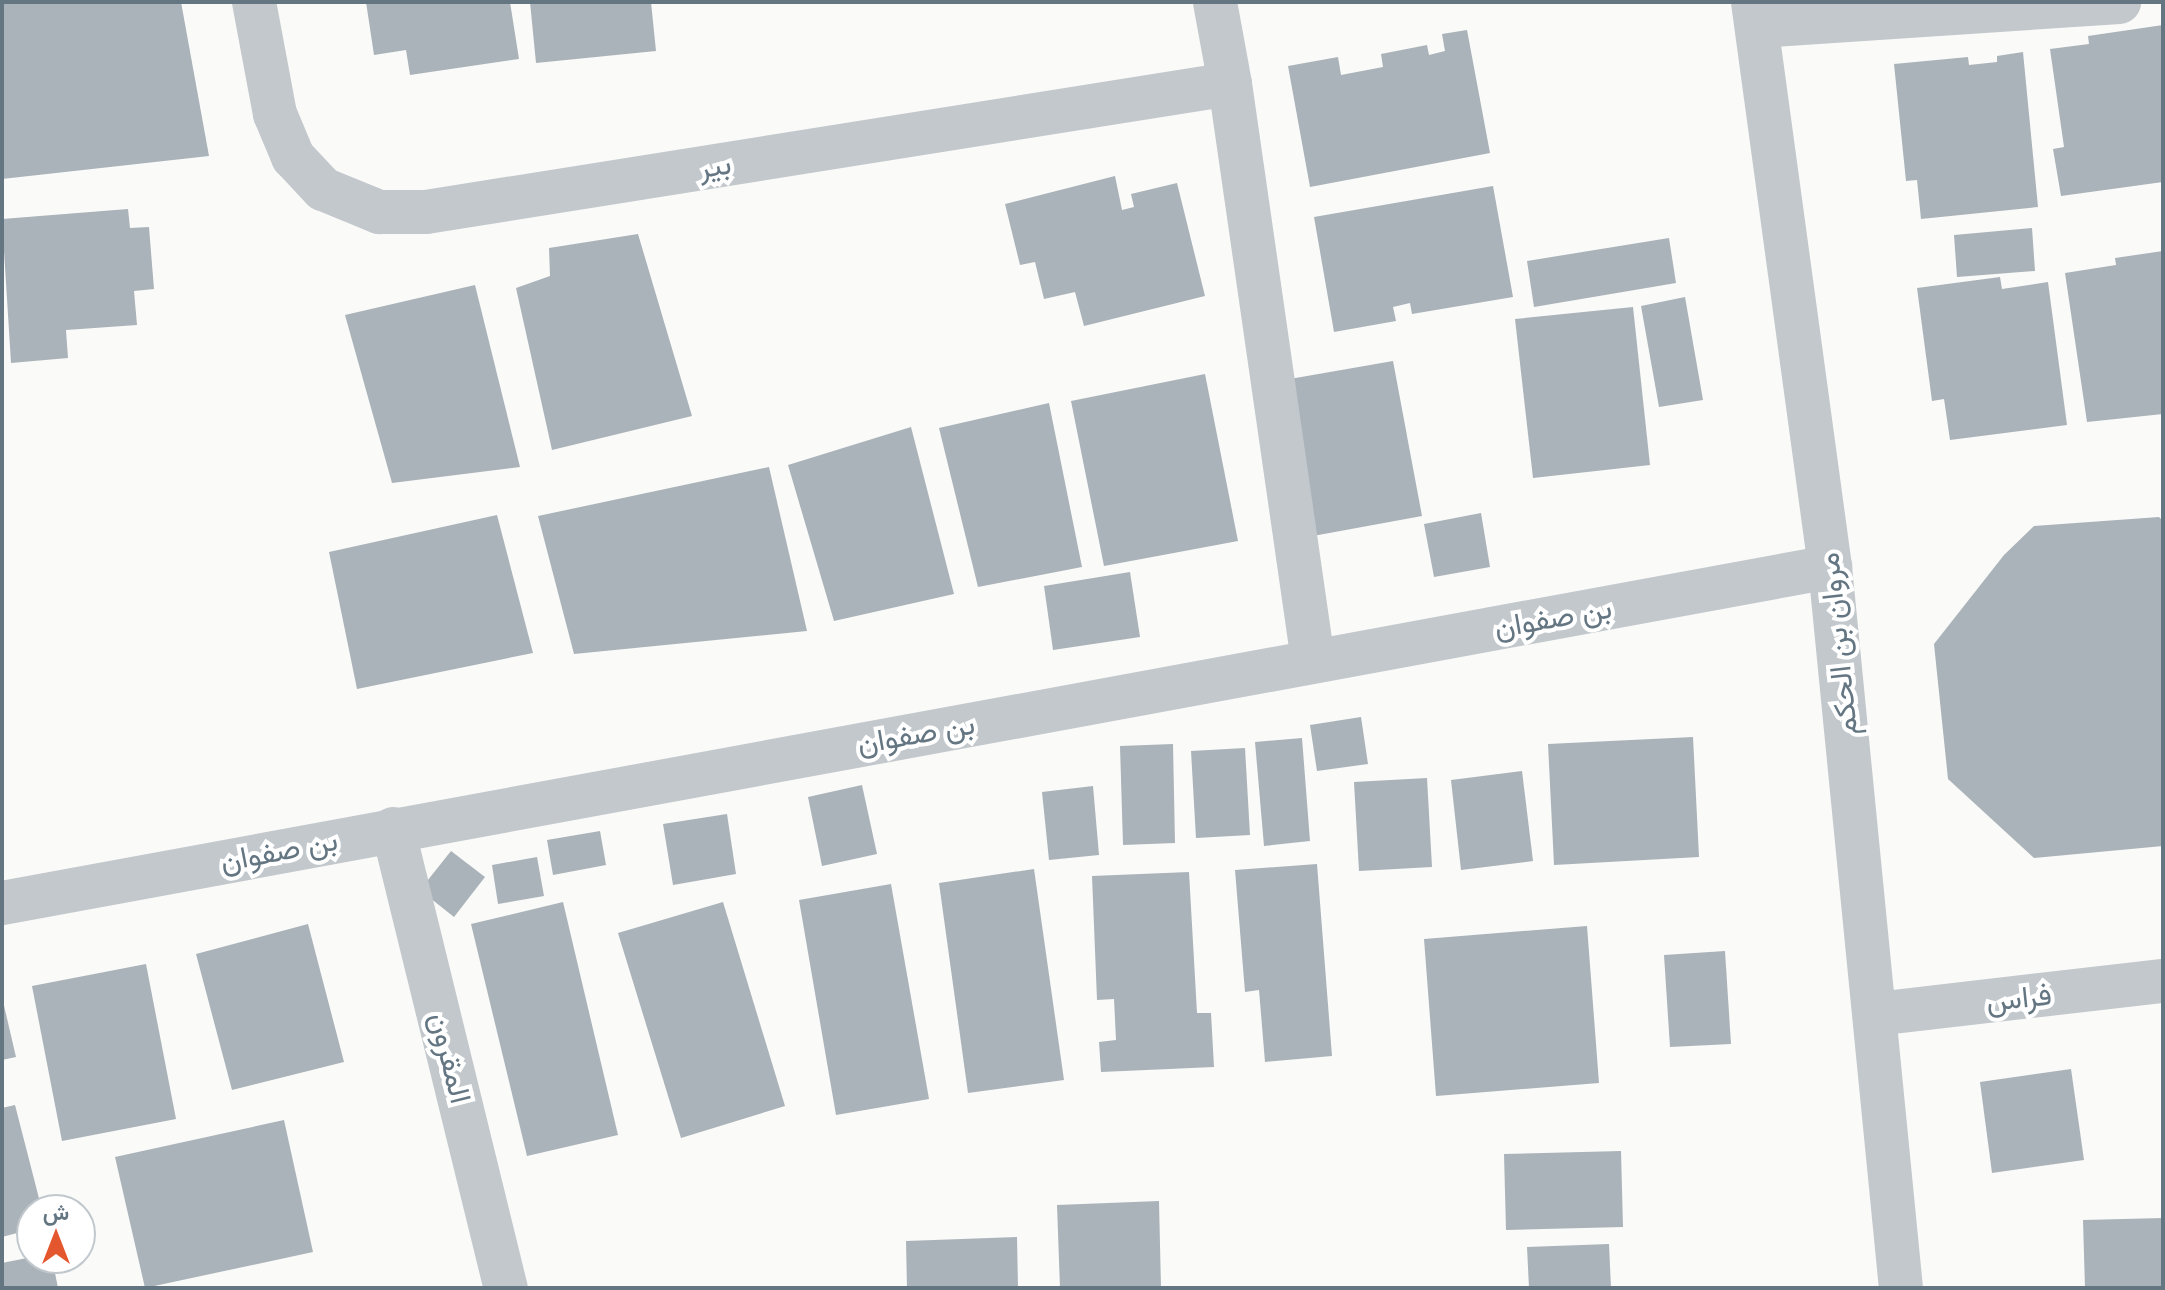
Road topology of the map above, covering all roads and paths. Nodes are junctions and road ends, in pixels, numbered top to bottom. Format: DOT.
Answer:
graph roads {
  1 [pos="254,2"];
  2 [pos="1215,2"];
  3 [pos="2119,2"];
  4 [pos="1756,14"];
  5 [pos="1230,84"];
  6 [pos="1830,567"];
  7 [pos="1313,661"];
  8 [pos="393,829"];
  9 [pos="2,903"];
  10 [pos="2163,981"];
  11 [pos="1876,1014"];
  12 [pos="506,1288"];
  13 [pos="1901,1288"];
  1 -- 5 [label="street, بير"];
  2 -- 5 [label="street"];
  3 -- 4 [label="street"];
  4 -- 6 [label="street, مروان بن الحكم"];
  5 -- 7 [label="street"];
  6 -- 7 [label="street, بن صفوان"];
  6 -- 11 [label="street, مروان بن الحكم"];
  7 -- 8 [label="street, بن صفوان"];
  8 -- 9 [label="street, بن صفوان"];
  8 -- 12 [label="street, المقرون"];
  10 -- 11 [label="street, فراس"];
  11 -- 13 [label="street, مروان بن الحكم"];
}
